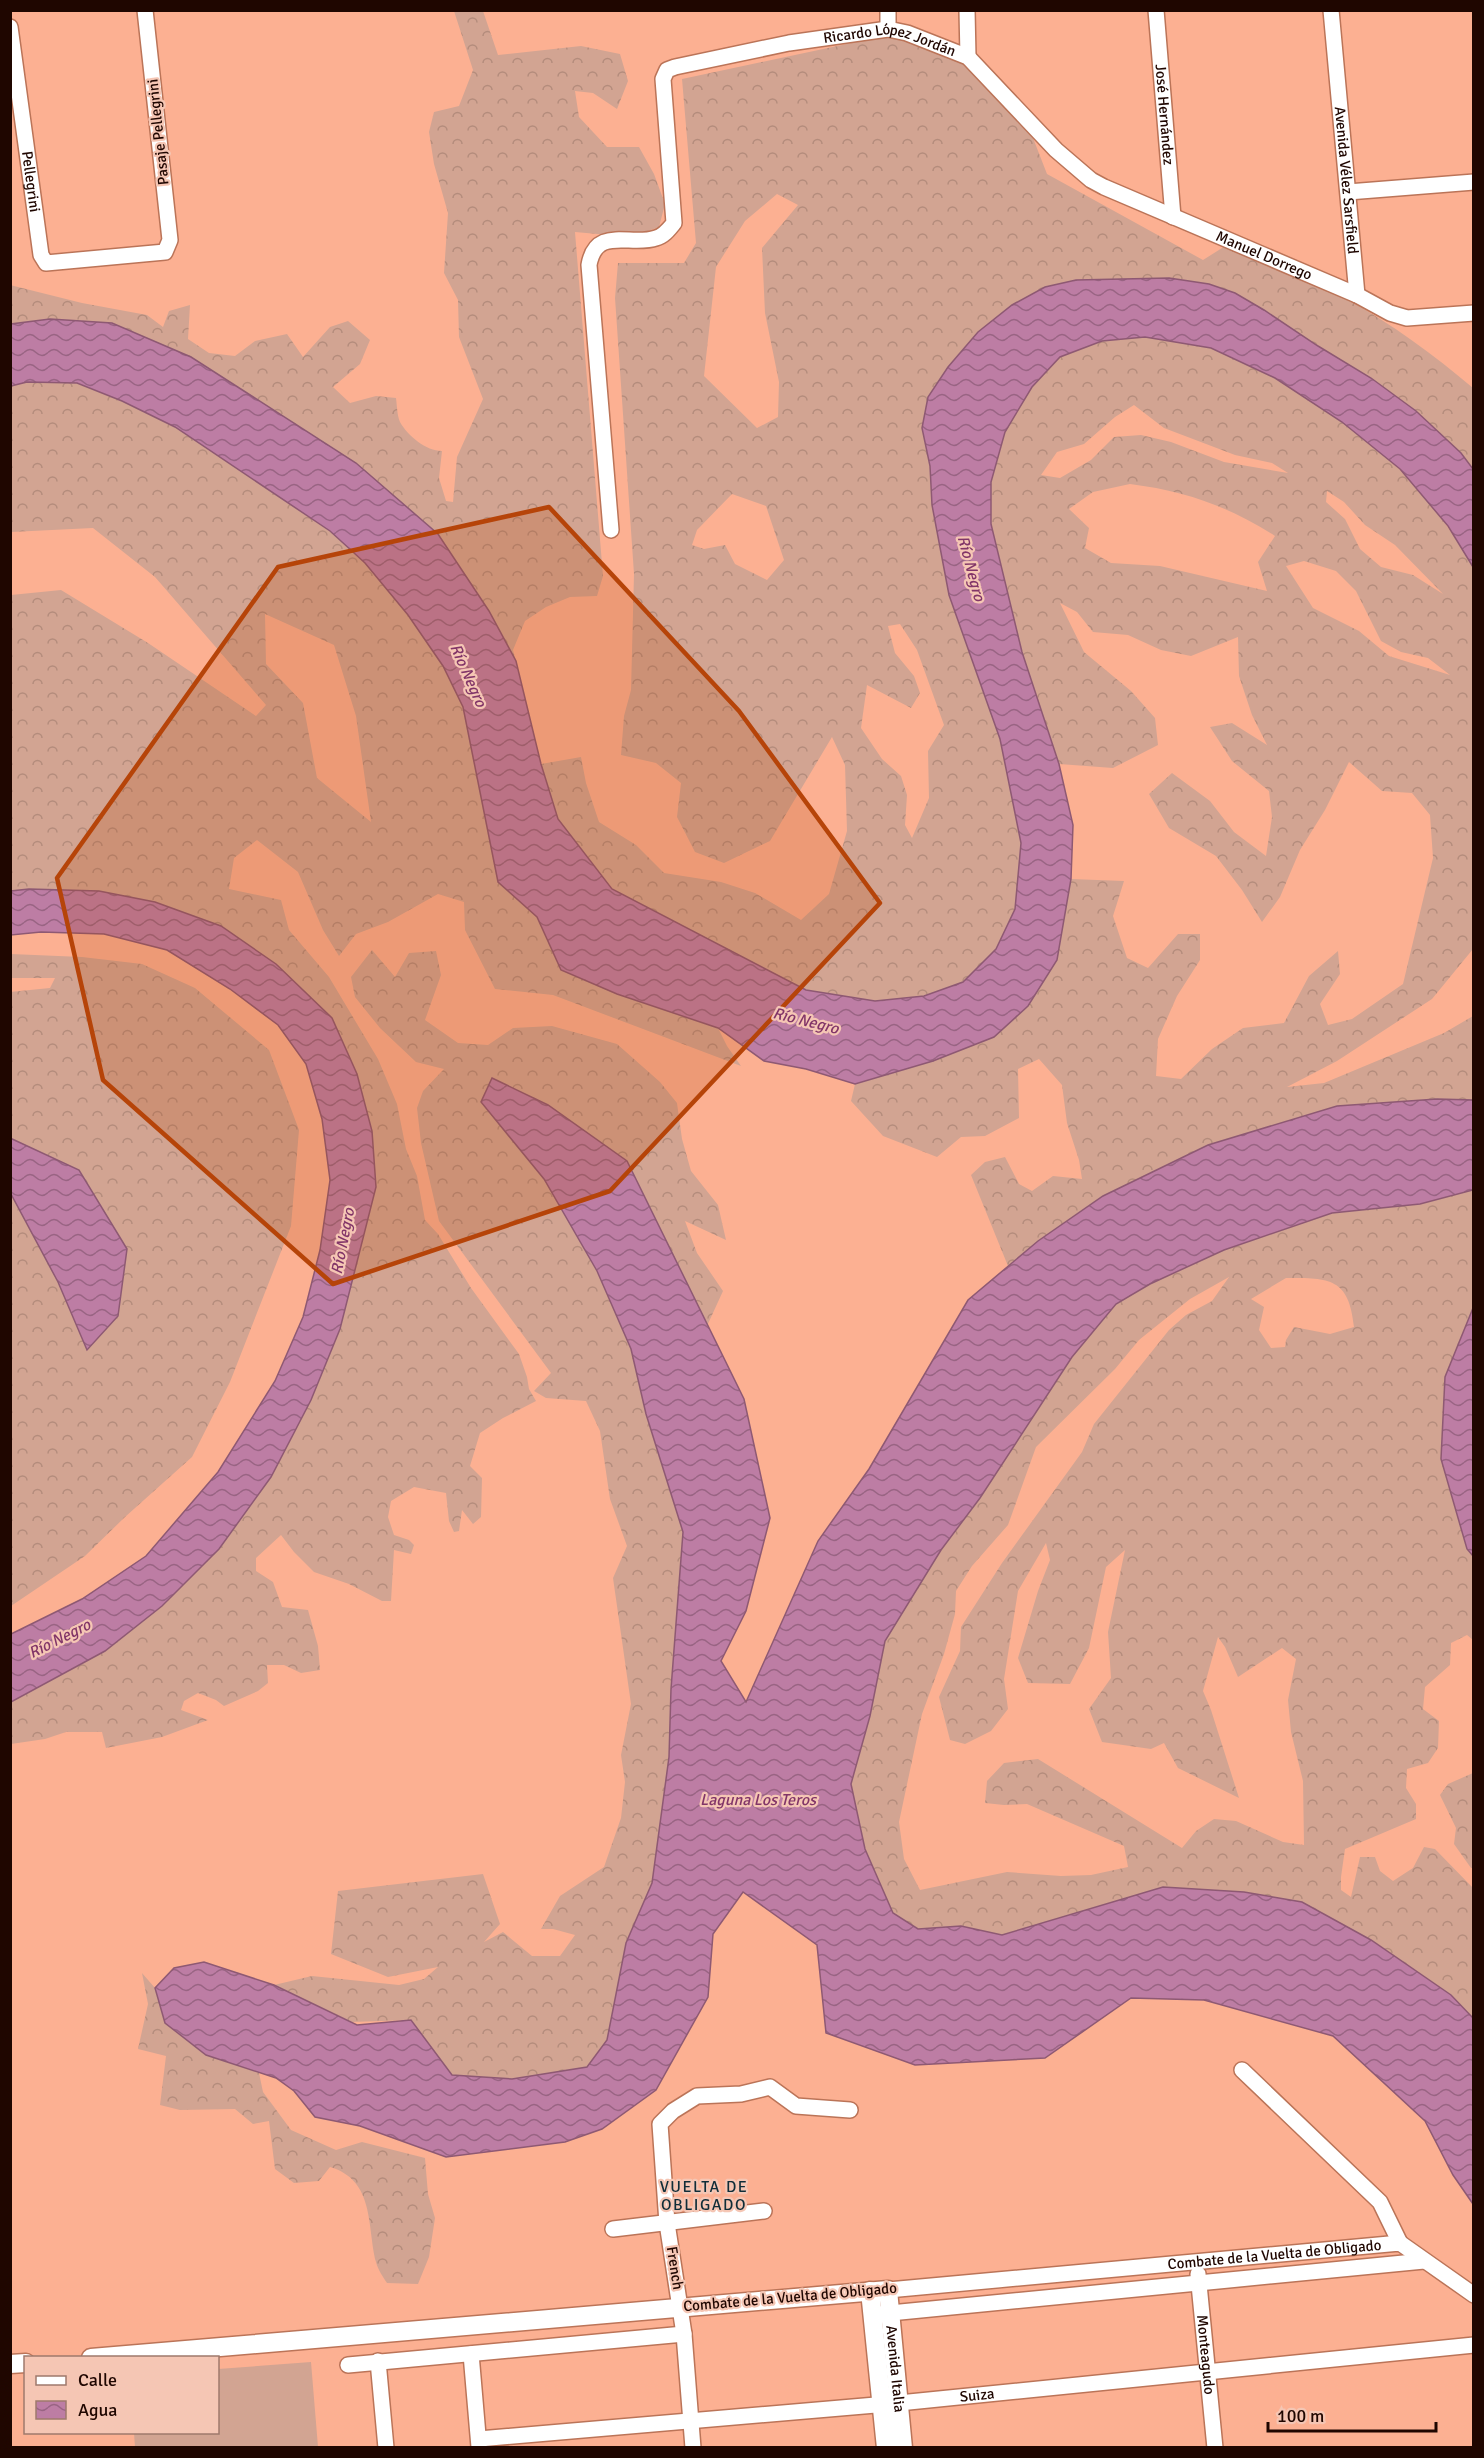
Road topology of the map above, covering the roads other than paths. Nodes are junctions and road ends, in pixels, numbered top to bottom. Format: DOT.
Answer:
graph roads {
  1 [pos="146,10"];
  2 [pos="888,10"];
  3 [pos="967,10"];
  4 [pos="1156,10"];
  5 [pos="1331,10"];
  6 [pos="10,27"];
  7 [pos="888,28"];
  8 [pos="968,57"];
  9 [pos="1473,182"];
  10 [pos="1348,192"];
  11 [pos="1173,218"];
  12 [pos="46,263"];
  13 [pos="1357,295"];
  14 [pos="1473,313"];
  15 [pos="611,530"];
  16 [pos="1242,2070"];
  17 [pos="850,2110"];
  18 [pos="764,2211"];
  19 [pos="667,2223"];
  20 [pos="613,2229"];
  21 [pos="1400,2243"];
  22 [pos="1424,2261"];
  23 [pos="1197,2262"];
  24 [pos="1199,2282"];
  25 [pos="879,2290"];
  26 [pos="1473,2295"];
  27 [pos="681,2307"];
  28 [pos="882,2314"];
  29 [pos="684,2334"];
  30 [pos="1473,2345"];
  31 [pos="471,2354"];
  32 [pos="114,2356"];
  33 [pos="378,2361"];
  34 [pos="348,2365"];
  35 [pos="1208,2373"];
  36 [pos="891,2404"];
  37 [pos="691,2420"];
  38 [pos="479,2443"];
  39 [pos="386,2448"];
  40 [pos="693,2448"];
  41 [pos="886,2448"];
  42 [pos="903,2448"];
  43 [pos="1215,2448"];
  1 -- 12 [label="street, Pasaje Pellegrini"];
  2 -- 7 [label="street"];
  3 -- 8 [label="street"];
  4 -- 11 [label="street, José Hernández"];
  5 -- 10 [label="street, Avenida Vélez Sarsfield"];
  6 -- 12 [label="street, Pellegrini"];
  7 -- 8 [label="street, Ricardo López Jordán"];
  7 -- 15 [label="street, Ricardo López Jordán"];
  8 -- 11 [label="street, Ricardo López Jordán"];
  9 -- 10 [label="street"];
  10 -- 13 [label="street, Avenida Vélez Sarsfield"];
  11 -- 13 [label="street, Manuel Dorrego"];
  13 -- 14 [label="street"];
  16 -- 21 [label="street"];
  17 -- 19 [label="street, French"];
  18 -- 19 [label="street"];
  19 -- 20 [label="street"];
  19 -- 27 [label="street, French"];
  21 -- 22 [label="street, Combate de la Vuelta de Obligado"];
  21 -- 23 [label="street, Combate de la Vuelta de Obligado"];
  22 -- 24 [label="street"];
  22 -- 26 [label="street, Combate de la Vuelta de Obligado"];
  23 -- 24 [label="street, Monteagudo"];
  23 -- 25 [label="street, Combate de la Vuelta de Obligado"];
  24 -- 28 [label="street"];
  24 -- 35 [label="street, Monteagudo"];
  25 -- 27 [label="main road, Combate de la Vuelta de Obligado"];
  25 -- 28 [label="main road, Avenida Italia"];
  27 -- 29 [label="street, French"];
  27 -- 32 [label="main road, Combate de la Vuelta de Obligado"];
  28 -- 36 [label="main road, Avenida Italia"];
  29 -- 31 [label="street, Combate de la Vuelta de Obligado"];
  29 -- 37 [label="street, French"];
  30 -- 35 [label="street, Suiza"];
  31 -- 33 [label="street, Combate de la Vuelta de Obligado"];
  31 -- 38 [label="street"];
  33 -- 34 [label="street, Combate de la Vuelta de Obligado"];
  33 -- 39 [label="street"];
  35 -- 36 [label="street, Suiza"];
  35 -- 43 [label="street, Monteagudo"];
  36 -- 37 [label="street, Suiza"];
  36 -- 41 [label="main road, Avenida Italia"];
  36 -- 42 [label="main road, Avenida Italia"];
  37 -- 38 [label="street, Suiza"];
  37 -- 40 [label="street, French"];
}
